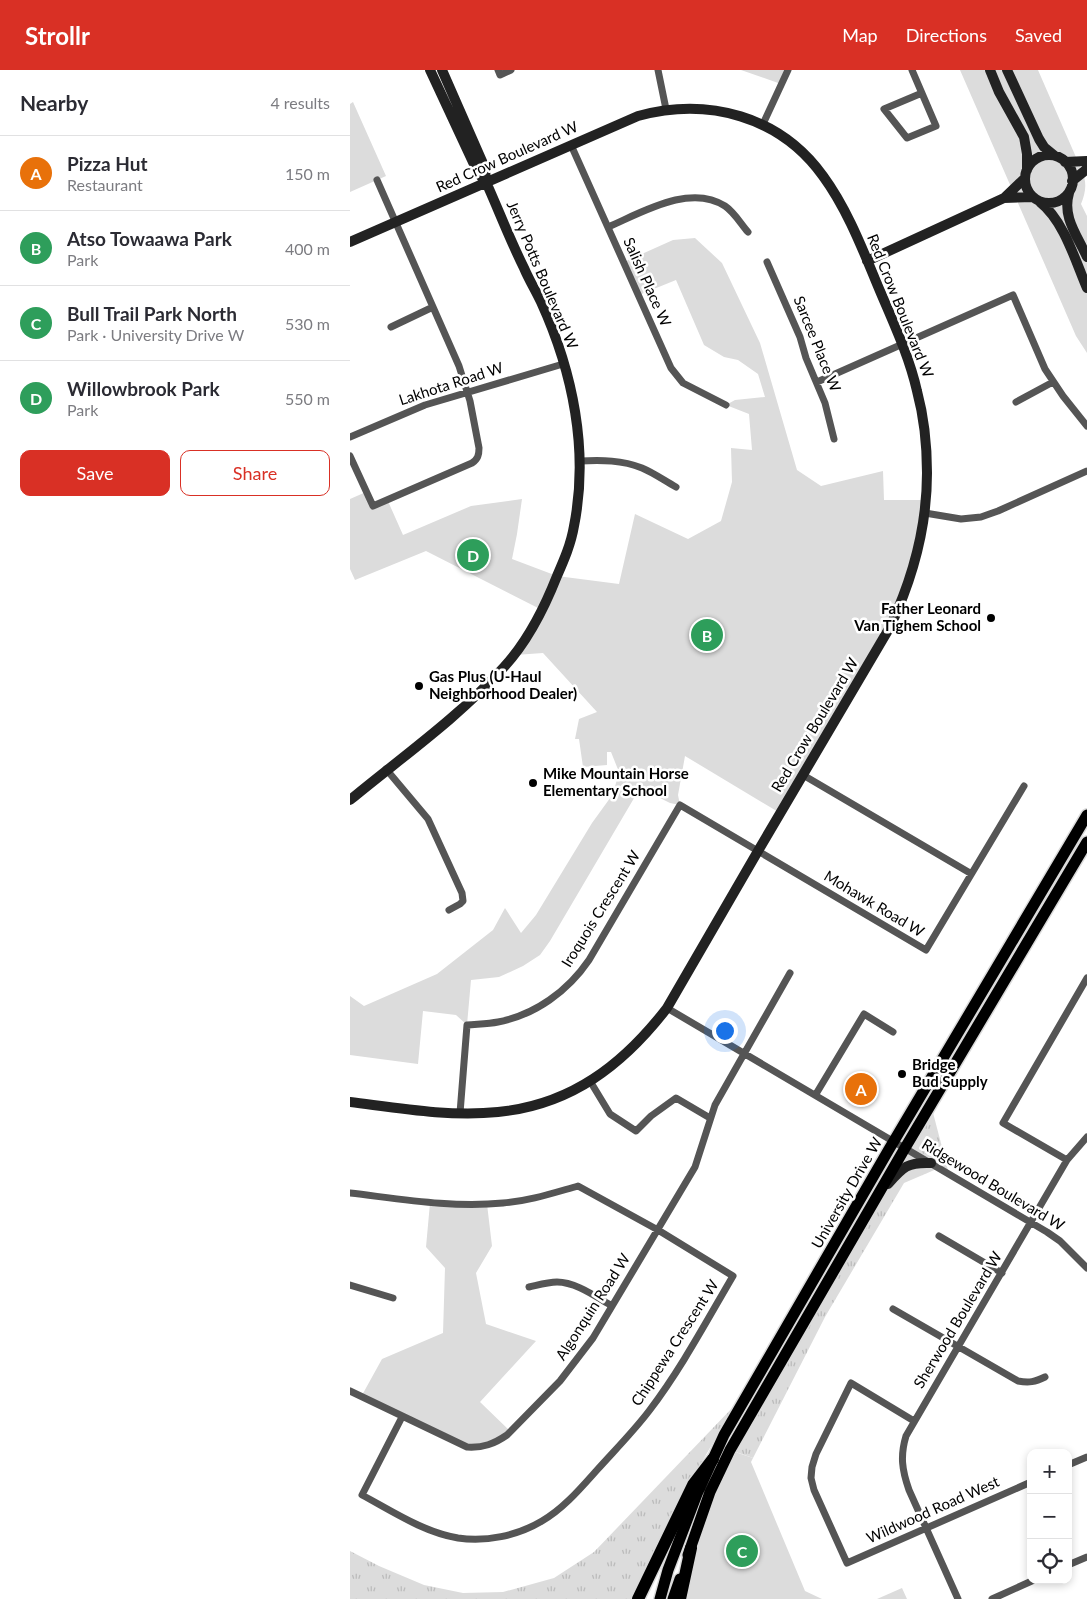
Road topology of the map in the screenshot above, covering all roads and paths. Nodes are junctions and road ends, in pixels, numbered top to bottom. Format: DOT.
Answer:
graph roads {
  1 [pos="430,70"];
  2 [pos="442,70"];
  3 [pos="498,70"];
  4 [pos="511,70"];
  5 [pos="658,70"];
  6 [pos="788,70"];
  7 [pos="912,70"];
  8 [pos="990,70"];
  9 [pos="1007,70"];
  10 [pos="922,93"];
  11 [pos="666,109"];
  12 [pos="763,124"];
  13 [pos="571,145"];
  14 [pos="1060,159"];
  15 [pos="1087,161"];
  16 [pos="1087,169"];
  17 [pos="1026,175"];
  18 [pos="378,180"];
  19 [pos="486,182"];
  20 [pos="1071,186"];
  21 [pos="1004,198"];
  22 [pos="1035,198"];
  23 [pos="396,222"];
  24 [pos="608,227"];
  25 [pos="748,232"];
  26 [pos="350,242"];
  27 [pos="1087,257"];
  28 [pos="867,261"];
  29 [pos="766,262"];
  30 [pos="1087,288"];
  31 [pos="433,307"];
  32 [pos="391,327"];
  33 [pos="902,345"];
  34 [pos="563,364"];
  35 [pos="817,382"];
  36 [pos="1053,382"];
  37 [pos="467,392"];
  38 [pos="1016,402"];
  39 [pos="726,405"];
  40 [pos="1087,426"];
  41 [pos="350,437"];
  42 [pos="834,439"];
  43 [pos="350,456"];
  44 [pos="580,461"];
  45 [pos="1087,471"];
  46 [pos="676,487"];
  47 [pos="925,513"];
  48 [pos="386,770"];
  49 [pos="803,775"];
  50 [pos="1024,786"];
  51 [pos="350,800"];
  52 [pos="1087,815"];
  53 [pos="1087,842"];
  54 [pos="758,851"];
  55 [pos="970,873"];
  56 [pos="449,910"];
  57 [pos="790,973"];
  58 [pos="1087,978"];
  59 [pos="667,1008"];
  60 [pos="893,1032"];
  61 [pos="744,1053"];
  62 [pos="590,1081"];
  63 [pos="816,1094"];
  64 [pos="350,1102"];
  65 [pos="460,1113"];
  66 [pos="710,1118"];
  67 [pos="1087,1137"];
  68 [pos="894,1142"];
  69 [pos="905,1148"];
  70 [pos="1067,1160"];
  71 [pos="931,1163"];
  72 [pos="350,1193"];
  73 [pos="878,1194"];
  74 [pos="1032,1223"];
  75 [pos="658,1230"];
  76 [pos="939,1236"];
  77 [pos="1087,1268"];
  78 [pos="1002,1273"];
  79 [pos="350,1285"];
  80 [pos="529,1287"];
  81 [pos="393,1298"];
  82 [pos="612,1306"];
  83 [pos="893,1308"];
  84 [pos="959,1346"];
  85 [pos="1044,1377"];
  86 [pos="350,1391"];
  87 [pos="402,1417"];
  88 [pos="914,1421"];
  89 [pos="1087,1457"];
  90 [pos="713,1459"];
  91 [pos="1072,1463"];
  92 [pos="1027,1484"];
  93 [pos="927,1528"];
  94 [pos="691,1548"];
  95 [pos="1087,1556"];
  96 [pos="1072,1563"];
  97 [pos="1027,1583"];
  98 [pos="638,1599"];
  99 [pos="660,1599"];
  100 [pos="673,1599"];
  101 [pos="680,1599"];
  102 [pos="958,1599"];
  103 [pos="992,1599"];
  1 -- 19 [label="street, Jerry Potts Boulevard W"];
  2 -- 19 [label="street, Jerry Potts Boulevard W"];
  3 -- 4 [label="street"];
  5 -- 11 [label="street"];
  6 -- 12 [label="street"];
  7 -- 10 [label="street"];
  8 -- 17 [label="street"];
  9 -- 14 [label="street"];
  10 -- 10 [label="street"];
  11 -- 12 [label="street, Red Crow Boulevard W"];
  11 -- 13 [label="street, Red Crow Boulevard W"];
  12 -- 28 [label="street, Red Crow Boulevard W"];
  13 -- 19 [label="street, Red Crow Boulevard W"];
  13 -- 24 [label="street, Salish Place W"];
  14 -- 15 [label="street"];
  14 -- 17 [label="street"];
  14 -- 20 [label="street"];
  16 -- 20 [label="street"];
  17 -- 21 [label="street"];
  17 -- 22 [label="street"];
  18 -- 23 [label="street"];
  19 -- 23 [label="street, Red Crow Boulevard W"];
  19 -- 34 [label="street, Jerry Potts Boulevard W"];
  20 -- 22 [label="street"];
  20 -- 27 [label="street"];
  21 -- 22 [label="street"];
  21 -- 28 [label="street"];
  22 -- 30 [label="street"];
  23 -- 26 [label="street, Red Crow Boulevard W"];
  23 -- 31 [label="street"];
  24 -- 25 [label="street"];
  24 -- 39 [label="street, Salish Place W"];
  28 -- 33 [label="street, Red Crow Boulevard W"];
  29 -- 35 [label="street, Sarcee Place W"];
  31 -- 32 [label="street"];
  31 -- 37 [label="street"];
  33 -- 35 [label="street"];
  33 -- 36 [label="street"];
  33 -- 47 [label="street, Red Crow Boulevard W"];
  34 -- 37 [label="street, Lakhota Road W"];
  34 -- 44 [label="street, Jerry Potts Boulevard W"];
  35 -- 42 [label="street, Sarcee Place W"];
  36 -- 38 [label="street"];
  36 -- 40 [label="street"];
  37 -- 41 [label="street, Lakhota Road W"];
  37 -- 43 [label="street"];
  44 -- 46 [label="street"];
  44 -- 48 [label="street, Jerry Potts Boulevard W"];
  45 -- 47 [label="street"];
  47 -- 49 [label="street, Red Crow Boulevard W"];
  48 -- 51 [label="street, Jerry Potts Boulevard W"];
  48 -- 56 [label="street"];
  49 -- 54 [label="street, Red Crow Boulevard W"];
  49 -- 55 [label="street"];
  50 -- 55 [label="street, Mohawk Road W"];
  52 -- 68 [label="main road, University Drive W"];
  53 -- 69 [label="main road, University Drive W"];
  54 -- 55 [label="street, Mohawk Road W"];
  54 -- 59 [label="street, Red Crow Boulevard W"];
  54 -- 65 [label="street, Iroquois Crescent W"];
  57 -- 61 [label="street, Algonquin Road W"];
  58 -- 70 [label="street"];
  59 -- 61 [label="street, Ridgewood Boulevard W"];
  59 -- 62 [label="street, Red Crow Boulevard W"];
  60 -- 63 [label="street"];
  61 -- 63 [label="street, Ridgewood Boulevard W"];
  61 -- 66 [label="street, Algonquin Road W"];
  62 -- 65 [label="street, Red Crow Boulevard W"];
  62 -- 66 [label="street"];
  63 -- 68 [label="street, Ridgewood Boulevard W"];
  64 -- 65 [label="street, Red Crow Boulevard W"];
  66 -- 75 [label="street, Algonquin Road W"];
  67 -- 70 [label="street, Sherwood Boulevard W"];
  68 -- 69 [label="street, Ridgewood Boulevard W"];
  68 -- 90 [label="main road, University Drive W"];
  69 -- 71 [label="street, Ridgewood Boulevard W"];
  69 -- 73 [label="main road, University Drive W"];
  70 -- 74 [label="street, Sherwood Boulevard W"];
  71 -- 73 [label="street"];
  71 -- 74 [label="street, Ridgewood Boulevard W"];
  72 -- 75 [label="street"];
  73 -- 94 [label="main road, University Drive W"];
  74 -- 77 [label="street, Ridgewood Boulevard W"];
  74 -- 78 [label="street, Sherwood Boulevard W"];
  75 -- 82 [label="street, Algonquin Road W"];
  75 -- 87 [label="street, Chippewa Crescent W"];
  76 -- 78 [label="street"];
  78 -- 84 [label="street, Sherwood Boulevard W"];
  79 -- 81 [label="street"];
  80 -- 82 [label="street"];
  82 -- 87 [label="street, Algonquin Road W"];
  83 -- 84 [label="street"];
  84 -- 85 [label="street"];
  84 -- 88 [label="street, Sherwood Boulevard W"];
  86 -- 87 [label="street, Algonquin Road W"];
  88 -- 93 [label="street, Sherwood Boulevard W"];
  88 -- 93 [label="street, Wildwood Road West"];
  89 -- 91 [label="street"];
  90 -- 98 [label="highway"];
  90 -- 99 [label="main road, University Drive W"];
  92 -- 93 [label="street, Wildwood Road West"];
  93 -- 102 [label="street, Sherwood Boulevard W"];
  94 -- 100 [label="main road, University Drive W"];
  94 -- 101 [label="highway"];
  95 -- 96 [label="street"];
  97 -- 103 [label="street"];
}
